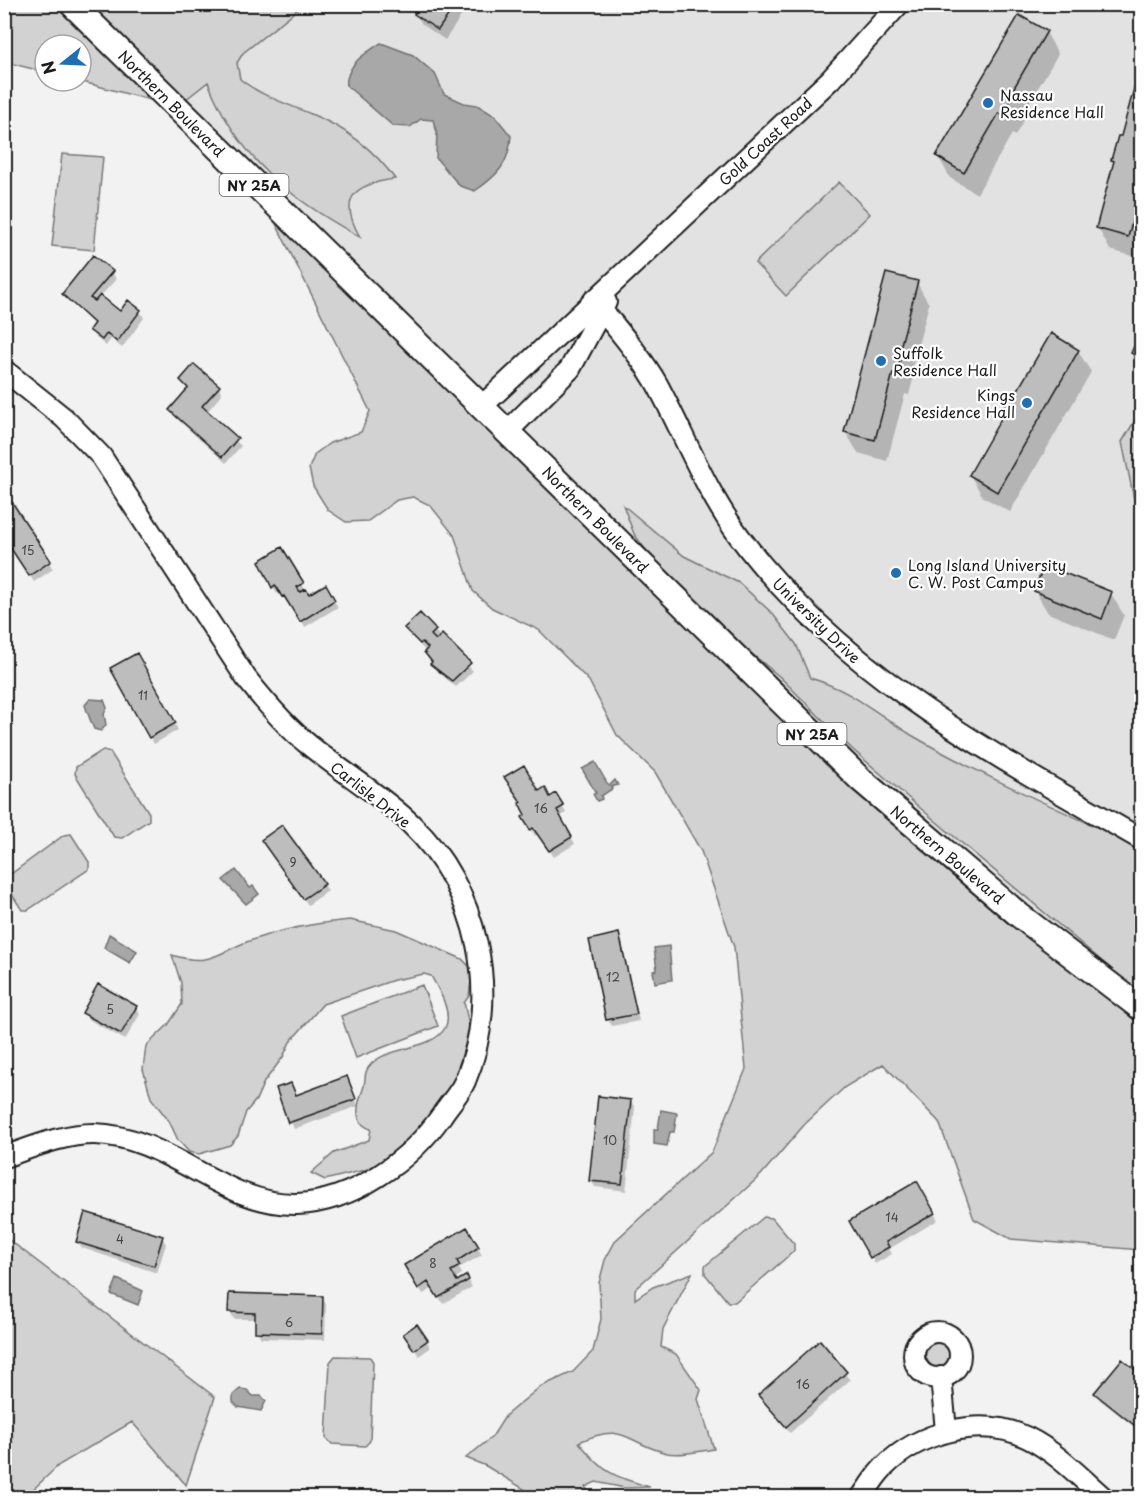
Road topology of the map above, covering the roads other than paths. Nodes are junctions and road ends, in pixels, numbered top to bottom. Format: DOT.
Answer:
graph roads {
  1 [pos="72,4"];
  2 [pos="900,4"];
  3 [pos="598,305"];
  4 [pos="4,370"];
  5 [pos="482,406"];
  6 [pos="508,431"];
  7 [pos="1142,840"];
  8 [pos="1142,1009"];
  9 [pos="4,1157"];
  10 [pos="942,1377"];
  11 [pos="946,1431"];
  12 [pos="861,1497"];
  13 [pos="1104,1497"];
  1 -- 5 [label="main road, Northern Boulevard / NY 25A"];
  2 -- 3 [label="street, Gold Coast Road"];
  3 -- 5 [label="street, Gold Coast Road"];
  3 -- 6 [label="street, Gold Coast Road"];
  3 -- 7 [label="street, University Drive"];
  4 -- 9 [label="street, Carlisle Drive"];
  5 -- 6 [label="main road, Northern Boulevard / NY 25A"];
  6 -- 8 [label="main road, Northern Boulevard / NY 25A"];
  10 -- 11 [label="street"];
  11 -- 12 [label="street"];
  11 -- 13 [label="street"];
}
